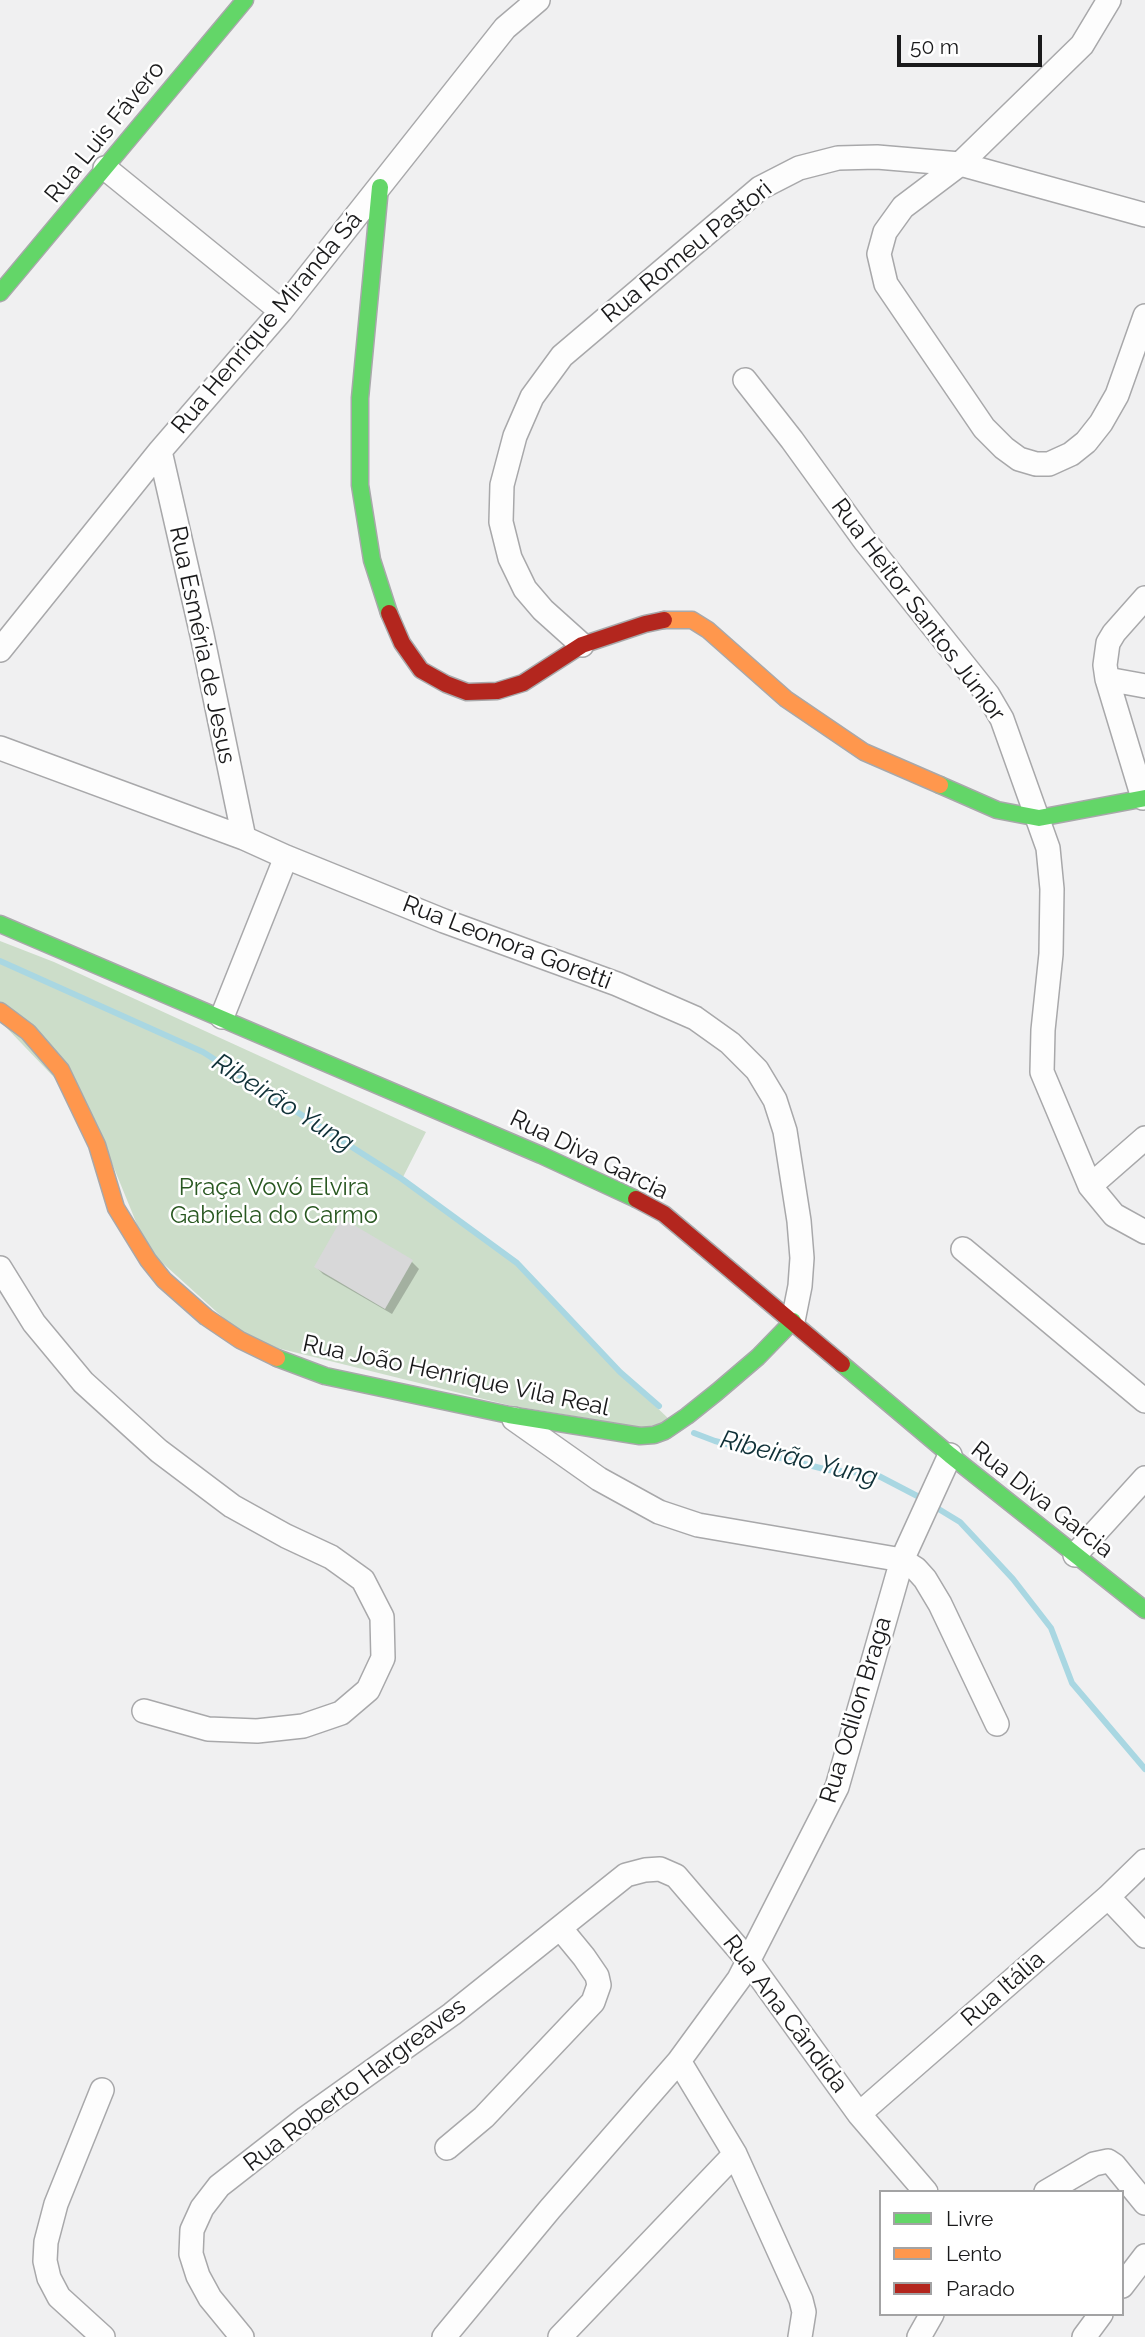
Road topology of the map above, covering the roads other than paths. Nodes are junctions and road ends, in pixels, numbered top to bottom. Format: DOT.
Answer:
graph roads {
  1 [pos="538,0"];
  2 [pos="1109,0"];
  3 [pos="237,3"];
  4 [pos="960,164"];
  5 [pos="105,168"];
  6 [pos="380,187"];
  7 [pos="1145,215"];
  8 [pos="0,293"];
  9 [pos="281,311"];
  10 [pos="1145,316"];
  11 [pos="745,380"];
  12 [pos="160,451"];
  13 [pos="1145,598"];
  14 [pos="582,645"];
  15 [pos="0,650"];
  16 [pos="1107,679"];
  17 [pos="1145,686"];
  18 [pos="0,748"];
  19 [pos="1144,798"];
  20 [pos="1039,818"];
  21 [pos="244,838"];
  22 [pos="286,857"];
  23 [pos="0,924"];
  24 [pos="0,1012"];
  25 [pos="222,1017"];
  26 [pos="1145,1138"];
  27 [pos="1090,1186"];
  28 [pos="1145,1232"];
  29 [pos="963,1249"];
  30 [pos="0,1268"];
  31 [pos="793,1321"];
  32 [pos="1145,1401"];
  33 [pos="509,1415"];
  34 [pos="950,1455"];
  35 [pos="1145,1478"];
  36 [pos="1075,1555"];
  37 [pos="902,1560"];
  38 [pos="1145,1610"];
  39 [pos="144,1711"];
  40 [pos="997,1724"];
  41 [pos="1145,1861"];
  42 [pos="626,1875"];
  43 [pos="1108,1897"];
  44 [pos="561,1929"];
  45 [pos="1145,1936"];
  46 [pos="747,1959"];
  47 [pos="679,2061"];
  48 [pos="102,2090"];
  49 [pos="859,2114"];
  50 [pos="447,2148"];
  51 [pos="735,2154"];
  52 [pos="924,2190"];
  53 [pos="1049,2190"];
  54 [pos="1145,2203"];
  55 [pos="1145,2256"];
  56 [pos="1124,2283"];
  57 [pos="931,2316"];
  58 [pos="1100,2316"];
  59 [pos="103,2337"];
  60 [pos="242,2337"];
  61 [pos="444,2337"];
  62 [pos="560,2337"];
  63 [pos="800,2337"];
  64 [pos="919,2337"];
  65 [pos="1084,2337"];
  1 -- 6 [label="street, Rua Henrique Miranda Sá"];
  2 -- 4 [label="street"];
  3 -- 5 [label="street, Rua Luis Fávero"];
  4 -- 7 [label="street, Rua Romeu Pastori"];
  4 -- 10 [label="street"];
  4 -- 14 [label="street, Rua Romeu Pastori"];
  5 -- 8 [label="street, Rua Luis Fávero"];
  5 -- 9 [label="street"];
  6 -- 9 [label="street, Rua Henrique Miranda Sá"];
  6 -- 14 [label="street"];
  9 -- 12 [label="street, Rua Henrique Miranda Sá"];
  11 -- 20 [label="street, Rua Heitor Santos Júnior"];
  12 -- 15 [label="street, Rua Henrique Miranda Sá"];
  12 -- 21 [label="street, Rua Esméria de Jesus"];
  13 -- 16 [label="street"];
  14 -- 20 [label="street"];
  16 -- 17 [label="street"];
  16 -- 19 [label="street"];
  18 -- 21 [label="street, Rua Leonora Goretti"];
  19 -- 20 [label="street"];
  20 -- 27 [label="street, Rua Heitor Santos Júnior"];
  21 -- 22 [label="street, Rua Leonora Goretti"];
  22 -- 25 [label="street"];
  22 -- 31 [label="street, Rua Leonora Goretti"];
  23 -- 25 [label="street, Rua Diva Garcia"];
  24 -- 33 [label="street, Rua João Henrique Vila Real"];
  25 -- 31 [label="street, Rua Diva Garcia"];
  26 -- 27 [label="street"];
  27 -- 28 [label="street, Rua Heitor Santos Júnior"];
  29 -- 32 [label="street"];
  30 -- 39 [label="street"];
  31 -- 33 [label="street, Rua João Henrique Vila Real"];
  31 -- 34 [label="street, Rua Diva Garcia"];
  33 -- 37 [label="street"];
  34 -- 36 [label="street, Rua Diva Garcia"];
  34 -- 37 [label="street, Rua Odilon Braga"];
  35 -- 36 [label="street"];
  36 -- 38 [label="street, Rua Diva Garcia"];
  37 -- 40 [label="street"];
  37 -- 46 [label="street, Rua Odilon Braga"];
  41 -- 43 [label="street, Rua Itália"];
  42 -- 44 [label="street, Rua Roberto Hargreaves"];
  42 -- 46 [label="street, Rua Ana Cândida"];
  43 -- 45 [label="street"];
  43 -- 49 [label="street, Rua Itália"];
  44 -- 50 [label="street"];
  44 -- 60 [label="street, Rua Roberto Hargreaves"];
  46 -- 47 [label="street"];
  46 -- 49 [label="street, Rua Ana Cândida"];
  47 -- 51 [label="street"];
  47 -- 61 [label="street"];
  48 -- 59 [label="street"];
  49 -- 52 [label="street, Rua Ana Cândida"];
  51 -- 62 [label="street"];
  51 -- 63 [label="street"];
  53 -- 54 [label="street"];
  55 -- 56 [label="street"];
  57 -- 64 [label="street"];
  58 -- 65 [label="street"];
}
